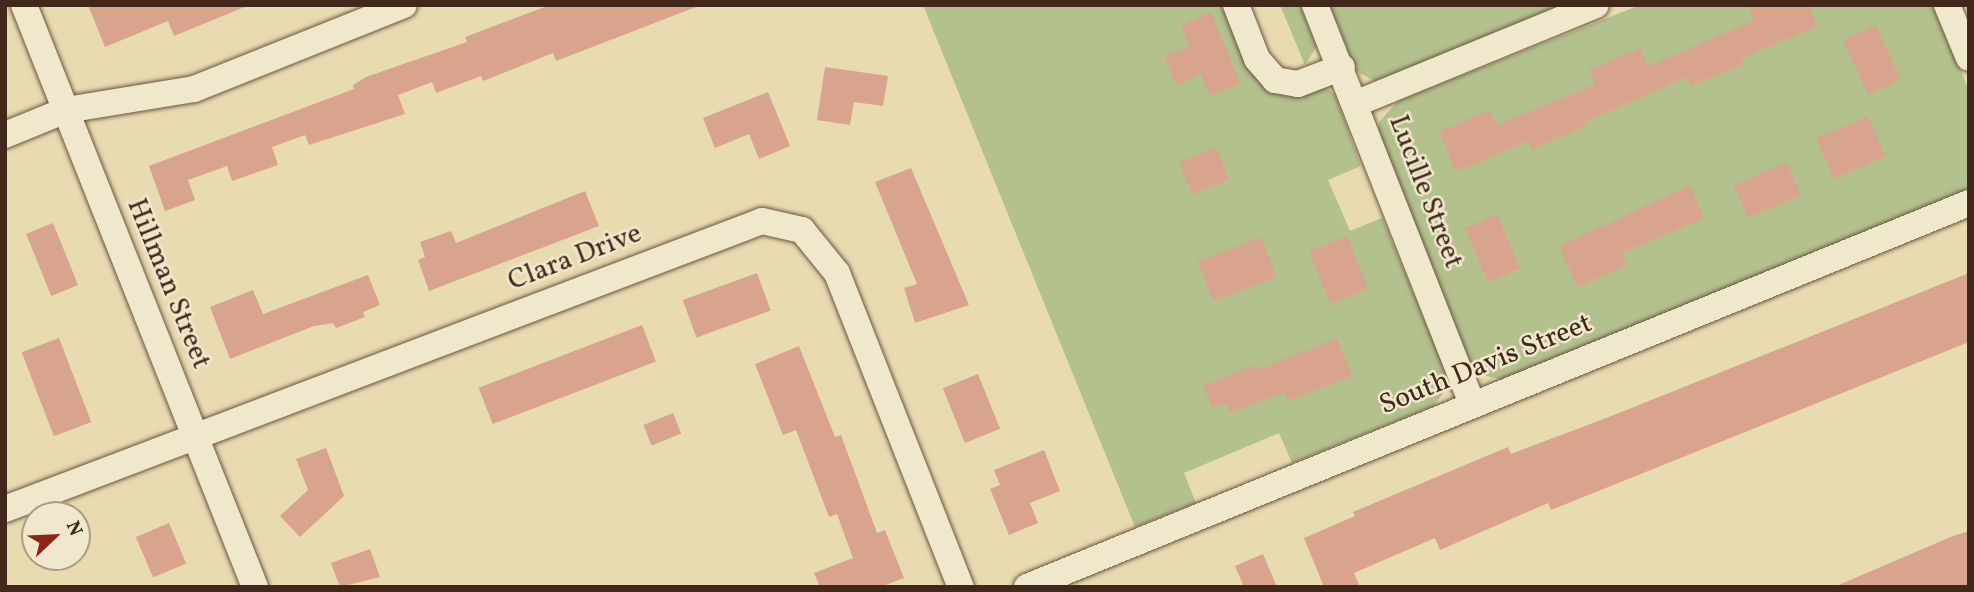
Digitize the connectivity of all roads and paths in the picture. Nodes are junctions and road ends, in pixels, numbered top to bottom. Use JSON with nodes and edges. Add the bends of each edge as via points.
{"nodes":[{"id":1,"x":24,"y":5,"type":"edge"},
{"id":2,"x":404,"y":5,"type":"edge"},
{"id":3,"x":1236,"y":5,"type":"edge"},
{"id":4,"x":1315,"y":5,"type":"edge"},
{"id":5,"x":1597,"y":5,"type":"edge"},
{"id":6,"x":1947,"y":5,"type":"edge"},
{"id":7,"x":1969,"y":58,"type":"edge"},
{"id":8,"x":1342,"y":67,"type":"junction"},
{"id":9,"x":1357,"y":103,"type":"junction"},
{"id":10,"x":66,"y":110,"type":"junction"},
{"id":11,"x":5,"y":135,"type":"edge"},
{"id":12,"x":1969,"y":203,"type":"edge"},
{"id":13,"x":1472,"y":404,"type":"junction"},
{"id":14,"x":194,"y":436,"type":"junction"},
{"id":15,"x":5,"y":509,"type":"edge"},
{"id":16,"x":254,"y":587,"type":"edge"},
{"id":17,"x":961,"y":587,"type":"edge"},
{"id":18,"x":1027,"y":587,"type":"edge"}],
"edges":[{"from":1,"to":10,"type":"street","name":"Hillman Street"},
{"from":2,"to":10,"type":"street","via":[[194,89]]},
{"from":3,"to":8,"type":"street","via":[[1257,59],[1275,80],[1298,84]]},
{"from":4,"to":8,"type":"street","name":"Lucille Street"},
{"from":5,"to":9,"type":"street"},
{"from":6,"to":7,"type":"street"},
{"from":8,"to":9,"type":"street","name":"Lucille Street"},
{"from":9,"to":13,"type":"street","name":"Lucille Street"},
{"from":10,"to":11,"type":"street"},
{"from":10,"to":14,"type":"street","name":"Hillman Street"},
{"from":12,"to":13,"type":"street","name":"South Davis Street"},
{"from":13,"to":18,"type":"street","name":"South Davis Street"},
{"from":14,"to":15,"type":"street","name":"Clara Drive"},
{"from":14,"to":16,"type":"street","name":"Hillman Street"},
{"from":14,"to":17,"type":"street","name":"Clara Drive","via":[[762,221],[802,230],[837,272]]}]}
